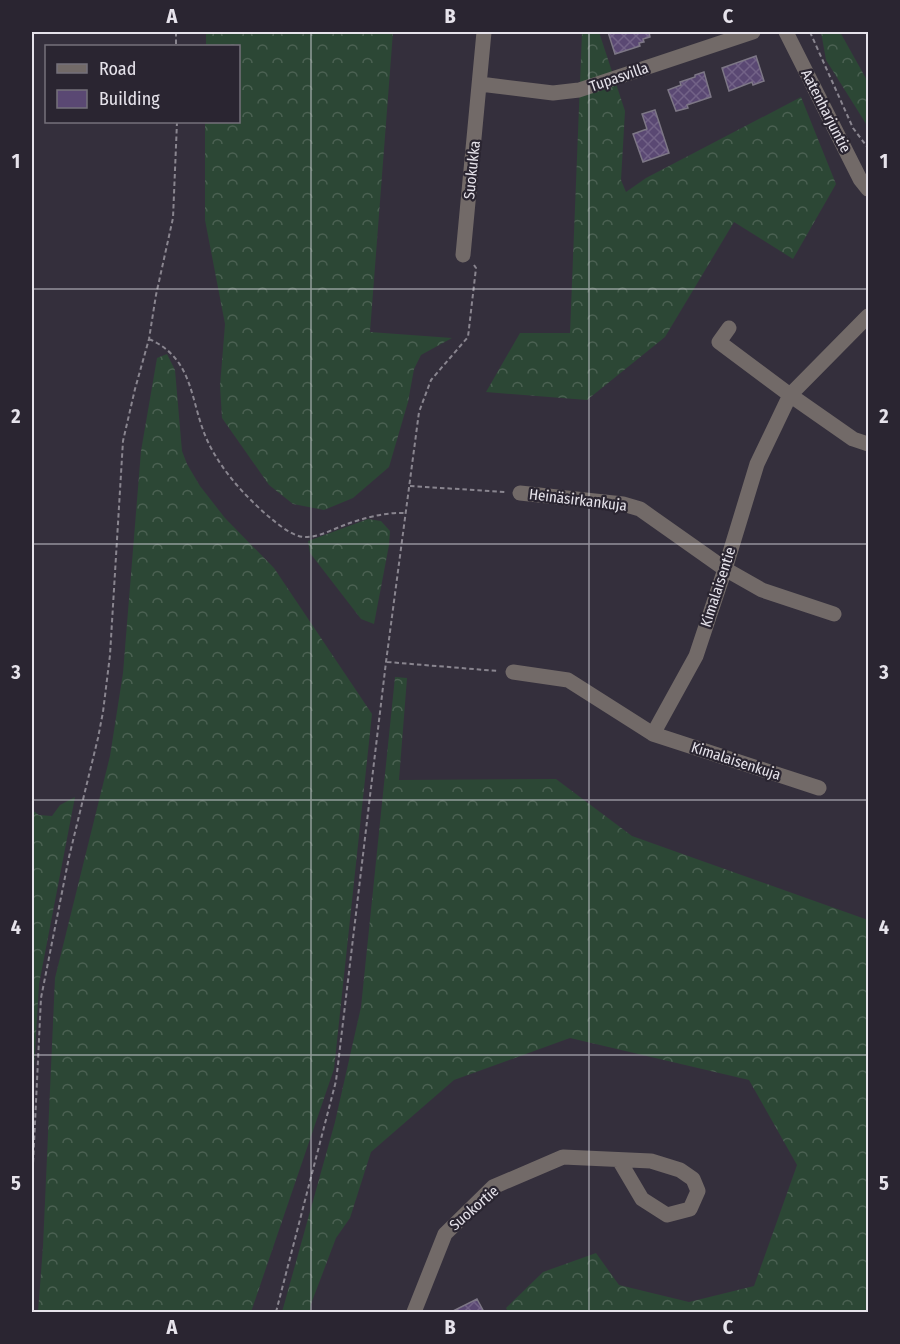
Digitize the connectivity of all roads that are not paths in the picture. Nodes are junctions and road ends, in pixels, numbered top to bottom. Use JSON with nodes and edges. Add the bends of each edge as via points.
{"nodes":[{"id":1,"x":484,"y":32,"type":"edge"},
{"id":2,"x":753,"y":32,"type":"edge"},
{"id":3,"x":786,"y":32,"type":"edge"},
{"id":4,"x":480,"y":84,"type":"junction"},
{"id":5,"x":868,"y":189,"type":"edge"},
{"id":6,"x":463,"y":255,"type":"road end"},
{"id":7,"x":868,"y":316,"type":"edge"},
{"id":8,"x":729,"y":327,"type":"dead end"},
{"id":9,"x":790,"y":395,"type":"junction"},
{"id":10,"x":868,"y":444,"type":"edge"},
{"id":11,"x":520,"y":493,"type":"road end"},
{"id":12,"x":725,"y":569,"type":"junction"},
{"id":13,"x":834,"y":614,"type":"dead end"},
{"id":14,"x":513,"y":672,"type":"road end"},
{"id":15,"x":653,"y":734,"type":"junction"},
{"id":16,"x":819,"y":788,"type":"dead end"},
{"id":17,"x":619,"y":1160,"type":"junction"},
{"id":18,"x":414,"y":1312,"type":"edge"}],
"edges":[{"from":1,"to":4,"type":"street","name":"Suokukka"},
{"from":2,"to":4,"type":"street","name":"Tupasvilla","via":[[579,90],[553,93]]},
{"from":3,"to":5,"type":"street","name":"Aatenharjuntie"},
{"from":4,"to":6,"type":"street","name":"Suokukka"},
{"from":7,"to":9,"type":"street","name":"Kimalaisentie"},
{"from":8,"to":9,"type":"street","via":[[718,342]]},
{"from":9,"to":10,"type":"street","via":[[853,439]]},
{"from":9,"to":12,"type":"street","name":"Kimalaisentie","via":[[757,464]]},
{"from":11,"to":12,"type":"street","name":"Heinäsirkankuja","via":[[640,509]]},
{"from":12,"to":13,"type":"street","name":"Heinäsirkankuja","via":[[762,590]]},
{"from":12,"to":15,"type":"street","name":"Kimalaisentie","via":[[696,656]]},
{"from":14,"to":15,"type":"street","via":[[568,680]]},
{"from":15,"to":16,"type":"street","name":"Kimalaisenkuja"},
{"from":17,"to":17,"type":"street","name":"Suokortie","via":[[651,1161],[680,1170],[693,1179],[698,1191],[690,1209],[667,1215],[642,1199]]},
{"from":17,"to":18,"type":"street","name":"Suokortie","via":[[563,1157],[493,1187],[445,1234]]}]}
